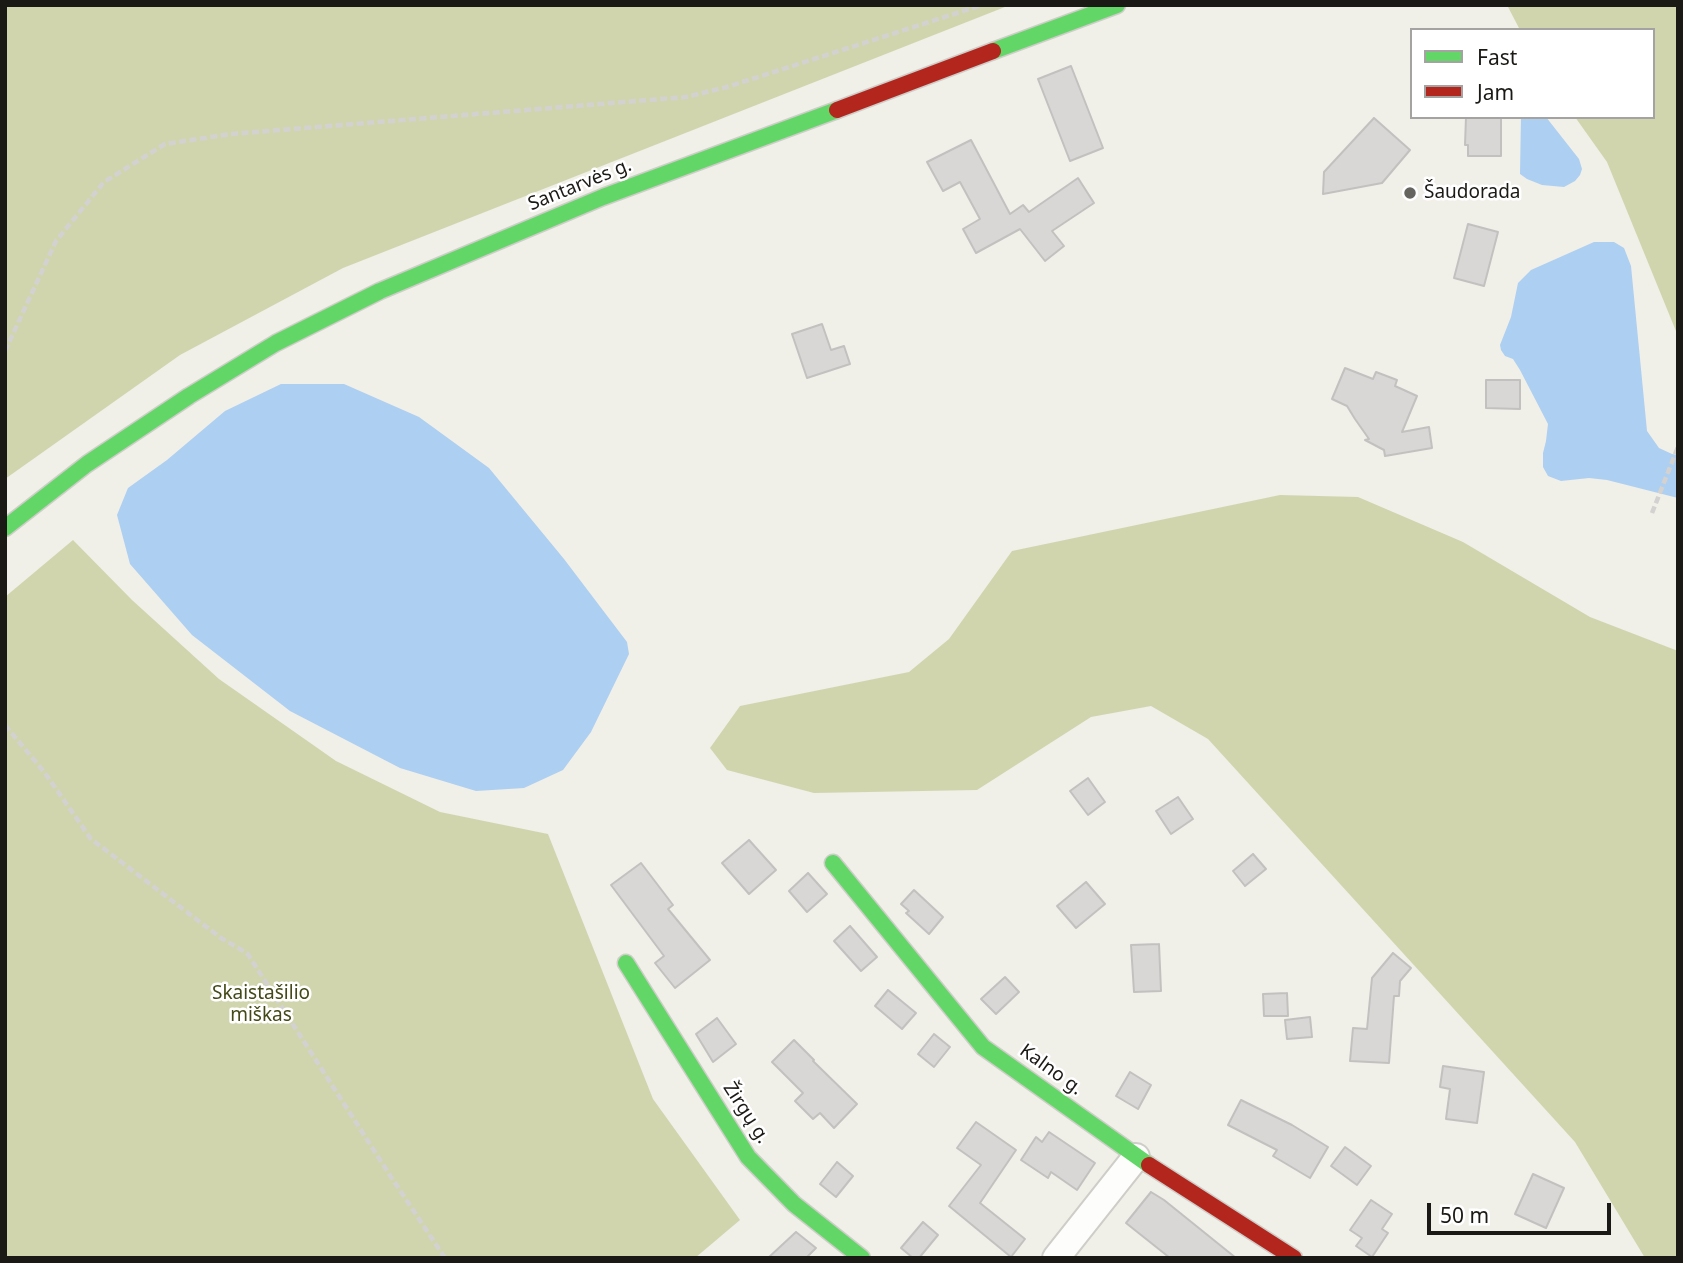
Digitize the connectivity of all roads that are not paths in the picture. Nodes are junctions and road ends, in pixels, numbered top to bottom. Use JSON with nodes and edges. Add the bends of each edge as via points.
{"nodes":[{"id":1,"x":1117,"y":5,"type":"edge"},
{"id":2,"x":5,"y":528,"type":"edge"},
{"id":3,"x":833,"y":863,"type":"dead end"},
{"id":4,"x":626,"y":963,"type":"dead end"},
{"id":5,"x":1136,"y":1157,"type":"junction"},
{"id":6,"x":862,"y":1258,"type":"edge"},
{"id":7,"x":1056,"y":1258,"type":"edge"},
{"id":8,"x":1294,"y":1258,"type":"edge"}],
"edges":[{"from":1,"to":2,"type":"main road","name":"Santarvės g.","via":[[603,197],[380,291],[276,343],[188,396],[87,464]]},
{"from":3,"to":5,"type":"main road","name":"Kalno g.","via":[[983,1047]]},
{"from":4,"to":6,"type":"main road","name":"Žirgų g.","via":[[747,1157],[794,1204]]},
{"from":5,"to":7,"type":"street"},
{"from":5,"to":8,"type":"main road","name":"Kalno g."}]}
